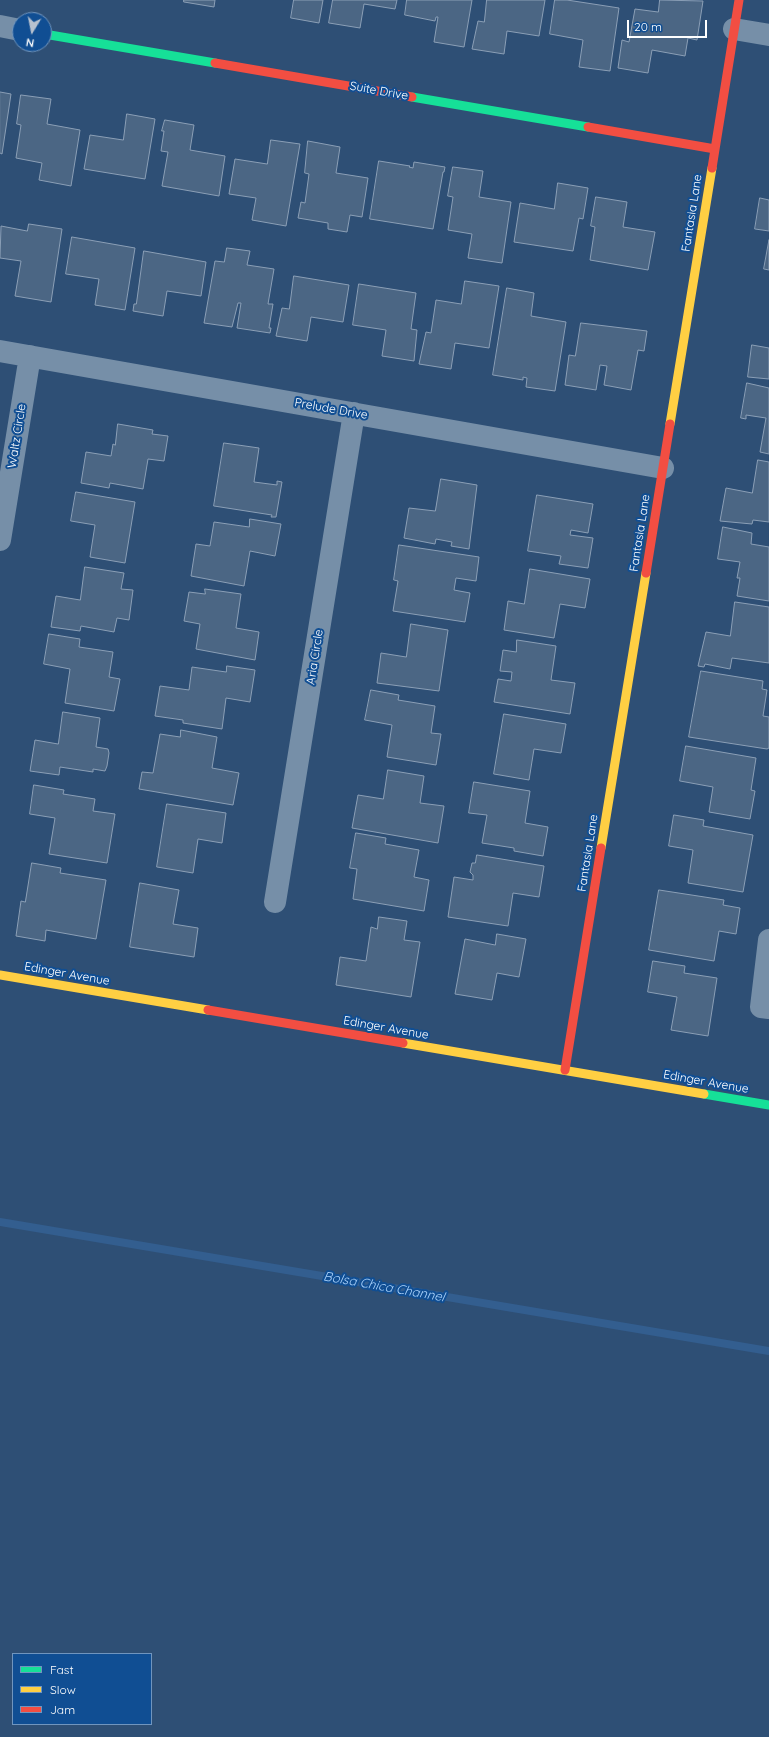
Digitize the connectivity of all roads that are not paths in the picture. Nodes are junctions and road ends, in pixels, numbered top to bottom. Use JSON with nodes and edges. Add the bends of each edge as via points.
{"nodes":[{"id":1,"x":739,"y":0,"type":"edge"},
{"id":2,"x":0,"y":26,"type":"edge"},
{"id":3,"x":12,"y":28,"type":"edge"},
{"id":4,"x":734,"y":29,"type":"junction"},
{"id":5,"x":52,"y":35,"type":"edge"},
{"id":6,"x":769,"y":35,"type":"edge"},
{"id":7,"x":715,"y":148,"type":"junction"},
{"id":8,"x":0,"y":351,"type":"edge"},
{"id":9,"x":30,"y":356,"type":"junction"},
{"id":10,"x":354,"y":414,"type":"junction"},
{"id":11,"x":663,"y":468,"type":"junction"},
{"id":12,"x":0,"y":540,"type":"edge"},
{"id":13,"x":275,"y":902,"type":"dead end"},
{"id":14,"x":769,"y":940,"type":"edge"},
{"id":15,"x":0,"y":975,"type":"edge"},
{"id":16,"x":765,"y":1008,"type":"edge"},
{"id":17,"x":565,"y":1070,"type":"junction"},
{"id":18,"x":769,"y":1105,"type":"edge"}],
"edges":[{"from":1,"to":4,"type":"street","name":"Fantasia Lane"},
{"from":2,"to":3,"type":"street"},
{"from":4,"to":6,"type":"street"},
{"from":4,"to":7,"type":"street","name":"Fantasia Lane"},
{"from":5,"to":7,"type":"street","name":"Suite Drive"},
{"from":7,"to":11,"type":"street","name":"Fantasia Lane"},
{"from":8,"to":9,"type":"street","name":"Prelude Drive"},
{"from":9,"to":10,"type":"street","name":"Prelude Drive"},
{"from":9,"to":12,"type":"street","name":"Waltz Circle"},
{"from":10,"to":11,"type":"street","name":"Prelude Drive"},
{"from":10,"to":13,"type":"street","name":"Aria Circle"},
{"from":11,"to":17,"type":"street","name":"Fantasia Lane"},
{"from":14,"to":16,"type":"street"},
{"from":15,"to":17,"type":"street","name":"Edinger Avenue"},
{"from":17,"to":18,"type":"street","name":"Edinger Avenue"}]}
